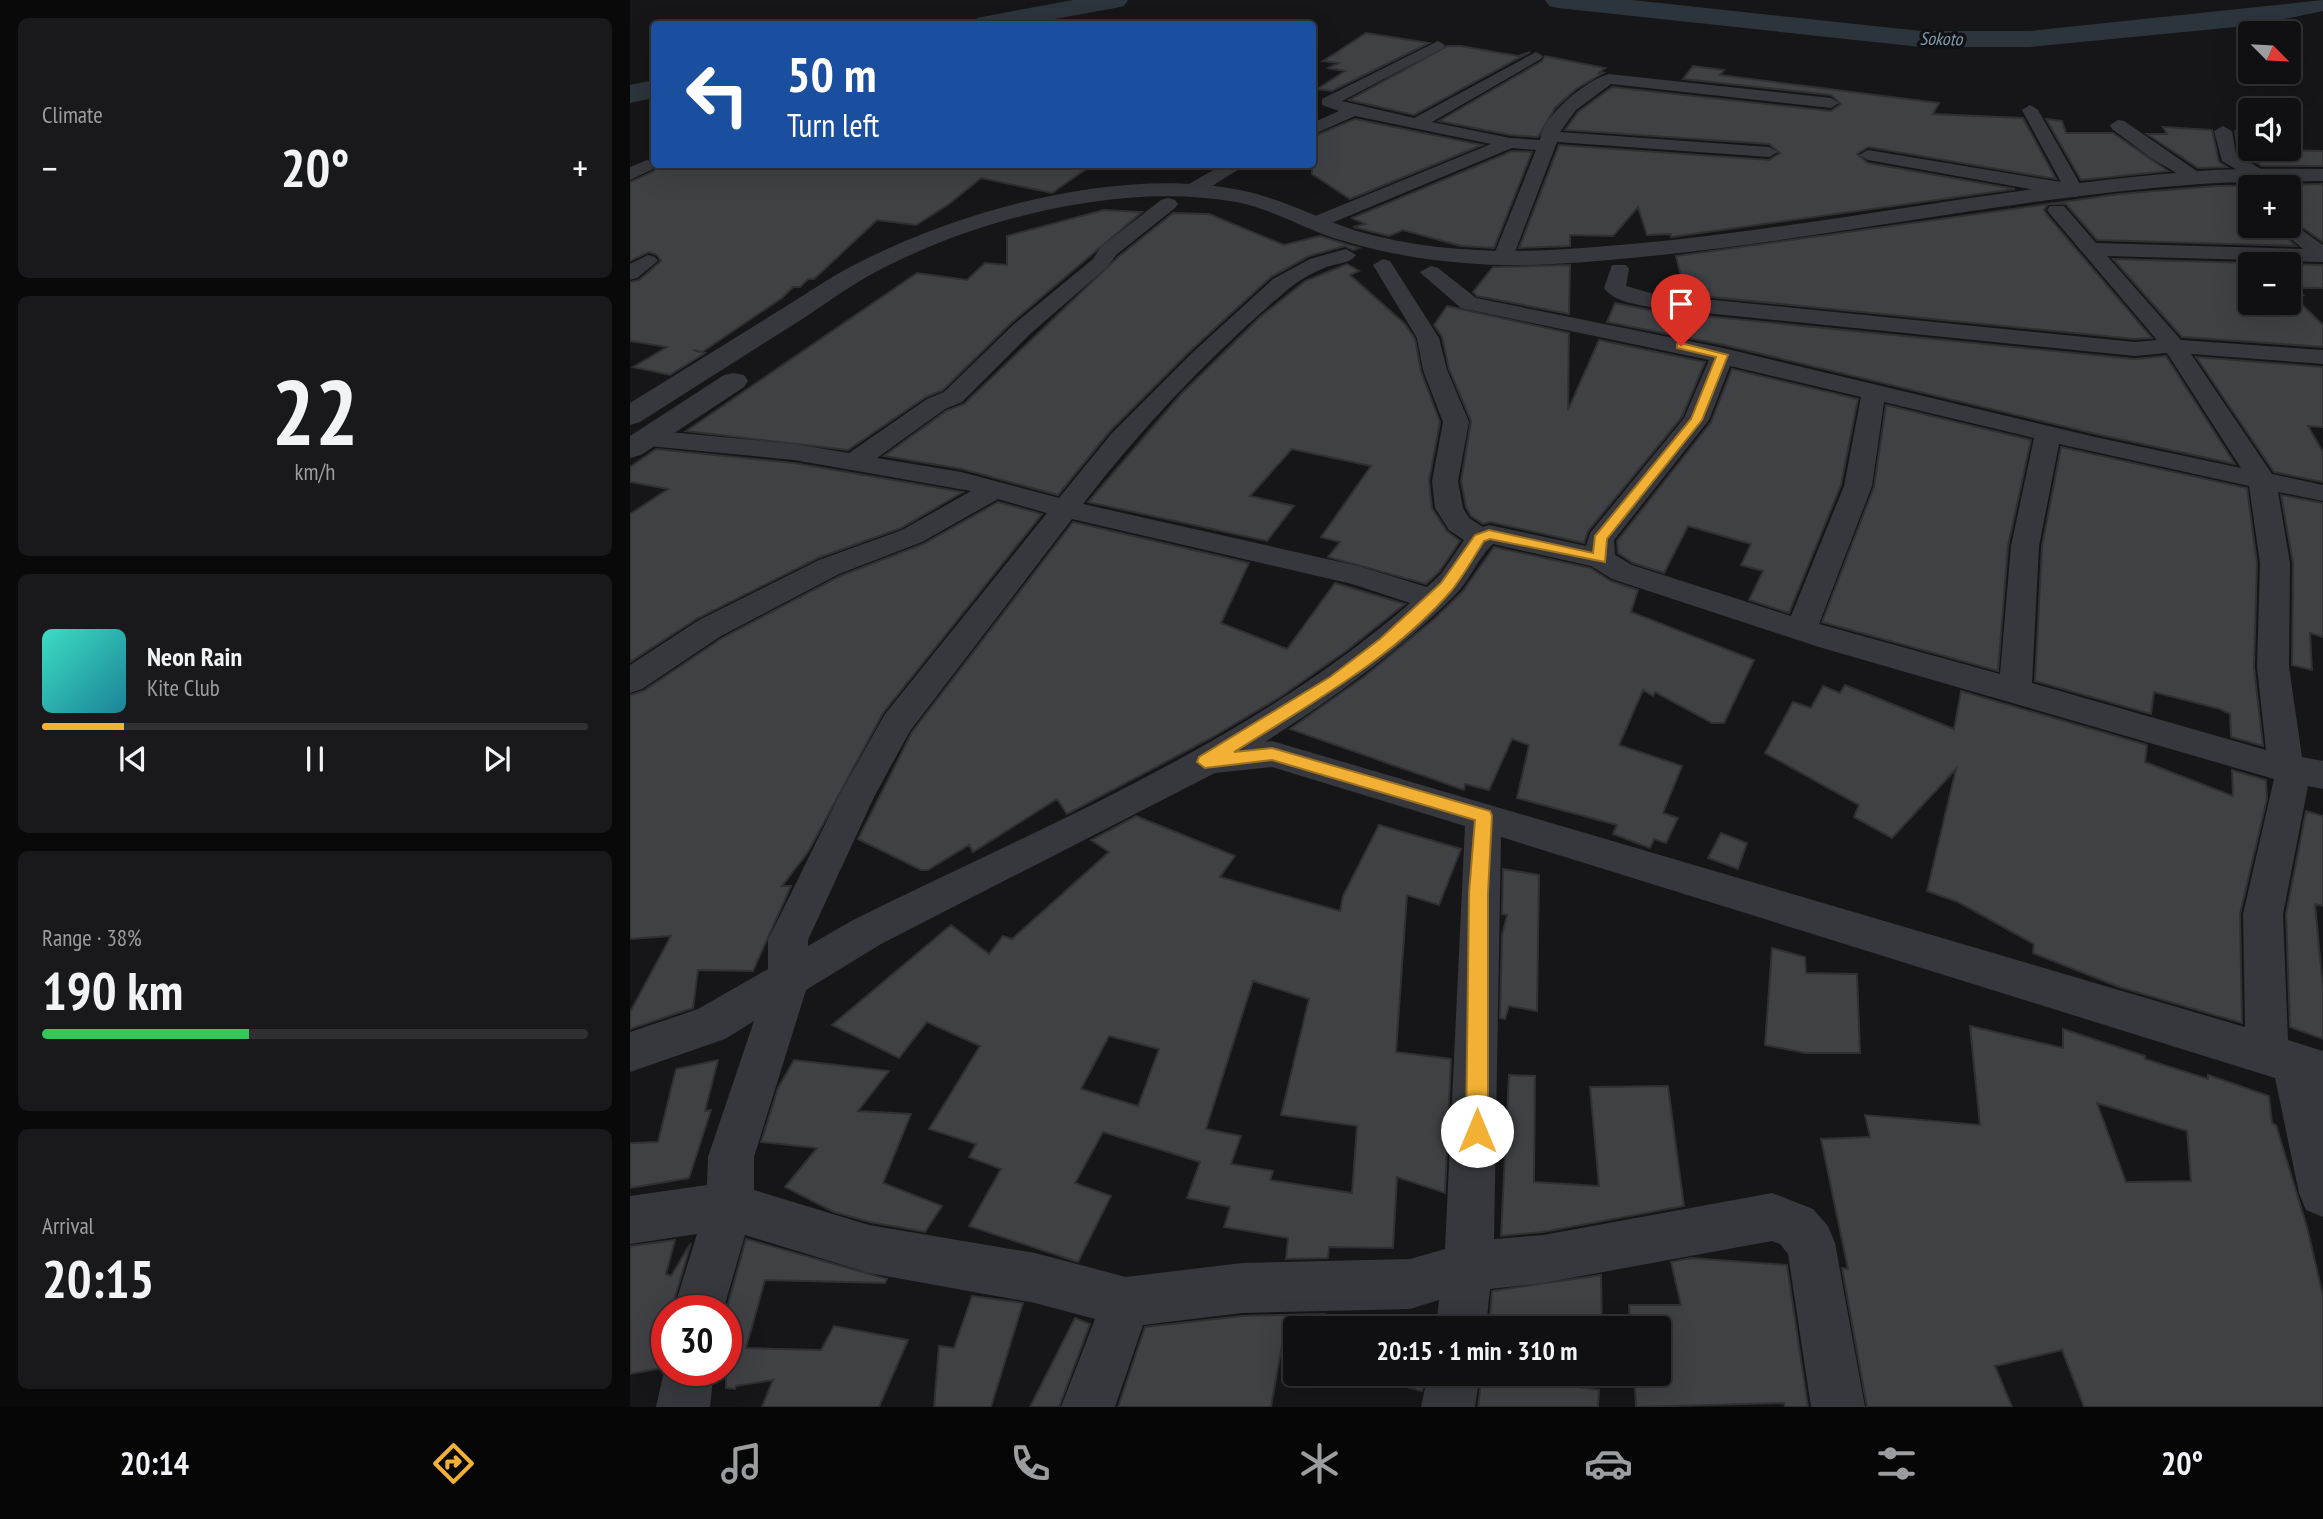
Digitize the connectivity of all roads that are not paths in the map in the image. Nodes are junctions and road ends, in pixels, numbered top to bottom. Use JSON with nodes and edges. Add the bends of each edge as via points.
{"nodes":[{"id":1,"x":1438,"y":46,"type":"dead end"},
{"id":2,"x":1536,"y":56,"type":"dead end"},
{"id":3,"x":1577,"y":98,"type":"junction"},
{"id":4,"x":1604,"y":100,"type":"dead end"},
{"id":5,"x":1831,"y":103,"type":"dead end"},
{"id":6,"x":1697,"y":106,"type":"dead end"},
{"id":7,"x":2030,"y":110,"type":"dead end"},
{"id":8,"x":1353,"y":111,"type":"junction"},
{"id":9,"x":1815,"y":119,"type":"dead end"},
{"id":10,"x":1416,"y":124,"type":"junction"},
{"id":11,"x":2118,"y":125,"type":"dead end"},
{"id":12,"x":1316,"y":128,"type":"edge"},
{"id":13,"x":2223,"y":131,"type":"dead end"},
{"id":14,"x":1547,"y":141,"type":"junction"},
{"id":15,"x":1510,"y":143,"type":"junction"},
{"id":16,"x":1769,"y":152,"type":"dead end"},
{"id":17,"x":1868,"y":155,"type":"dead end"},
{"id":18,"x":647,"y":165,"type":"dead end"},
{"id":19,"x":1231,"y":168,"type":"edge"},
{"id":20,"x":630,"y":174,"type":"edge"},
{"id":21,"x":2241,"y":175,"type":"edge"},
{"id":22,"x":2323,"y":175,"type":"edge"},
{"id":23,"x":2198,"y":178,"type":"junction"},
{"id":24,"x":2301,"y":179,"type":"edge"},
{"id":25,"x":2238,"y":186,"type":"edge"},
{"id":26,"x":1194,"y":190,"type":"junction"},
{"id":27,"x":2075,"y":190,"type":"junction"},
{"id":28,"x":2238,"y":190,"type":"edge"},
{"id":29,"x":2323,"y":190,"type":"edge"},
{"id":30,"x":2301,"y":191,"type":"edge"},
{"id":31,"x":1135,"y":198,"type":"junction"},
{"id":32,"x":1168,"y":204,"type":"junction"},
{"id":33,"x":2057,"y":210,"type":"junction"},
{"id":34,"x":1030,"y":218,"type":"junction"},
{"id":35,"x":1315,"y":223,"type":"junction"},
{"id":36,"x":2301,"y":238,"type":"edge"},
{"id":37,"x":2090,"y":250,"type":"junction"},
{"id":38,"x":1346,"y":255,"type":"junction"},
{"id":39,"x":2323,"y":256,"type":"edge"},
{"id":40,"x":1503,"y":257,"type":"junction"},
{"id":41,"x":630,"y":262,"type":"edge"},
{"id":42,"x":1383,"y":265,"type":"junction"},
{"id":43,"x":1619,"y":269,"type":"junction"},
{"id":44,"x":1431,"y":272,"type":"junction"},
{"id":45,"x":630,"y":274,"type":"edge"},
{"id":46,"x":2174,"y":346,"type":"junction"},
{"id":47,"x":1723,"y":355,"type":"junction"},
{"id":48,"x":2323,"y":356,"type":"edge"},
{"id":49,"x":1874,"y":391,"type":"junction"},
{"id":50,"x":630,"y":416,"type":"edge"},
{"id":51,"x":2048,"y":434,"type":"junction"},
{"id":52,"x":639,"y":443,"type":"edge"},
{"id":53,"x":855,"y":463,"type":"junction"},
{"id":54,"x":2262,"y":479,"type":"junction"},
{"id":55,"x":993,"y":491,"type":"junction"},
{"id":56,"x":2323,"y":493,"type":"edge"},
{"id":57,"x":1066,"y":509,"type":"junction"},
{"id":58,"x":1480,"y":538,"type":"junction"},
{"id":59,"x":1600,"y":559,"type":"junction"},
{"id":60,"x":1431,"y":599,"type":"junction"},
{"id":61,"x":1801,"y":630,"type":"junction"},
{"id":62,"x":630,"y":681,"type":"edge"},
{"id":63,"x":2015,"y":690,"type":"junction"},
{"id":64,"x":1205,"y":762,"type":"junction"},
{"id":65,"x":2301,"y":771,"type":"edge"},
{"id":66,"x":1484,"y":816,"type":"junction"},
{"id":67,"x":789,"y":978,"type":"junction"},
{"id":68,"x":630,"y":1052,"type":"edge"},
{"id":69,"x":2294,"y":1062,"type":"edge"},
{"id":70,"x":2323,"y":1194,"type":"edge"},
{"id":71,"x":730,"y":1206,"type":"junction"},
{"id":72,"x":630,"y":1220,"type":"edge"},
{"id":73,"x":1469,"y":1266,"type":"junction"},
{"id":74,"x":703,"y":1295,"type":"edge"},
{"id":75,"x":1126,"y":1302,"type":"junction"},
{"id":76,"x":1463,"y":1316,"type":"edge"},
{"id":77,"x":686,"y":1386,"type":"edge"},
{"id":78,"x":1452,"y":1386,"type":"edge"},
{"id":79,"x":684,"y":1407,"type":"edge"},
{"id":80,"x":1088,"y":1407,"type":"edge"},
{"id":81,"x":1448,"y":1407,"type":"edge"},
{"id":82,"x":1838,"y":1407,"type":"edge"}],
"edges":[{"from":1,"to":8,"type":"street","via":[[1328,102]]},
{"from":2,"to":10,"type":"street"},
{"from":3,"to":4,"type":"street"},
{"from":3,"to":5,"type":"street","via":[[1618,78]]},
{"from":3,"to":14,"type":"street"},
{"from":6,"to":9,"type":"street"},
{"from":7,"to":27,"type":"street"},
{"from":8,"to":10,"type":"street"},
{"from":8,"to":12,"type":"street"},
{"from":10,"to":15,"type":"street"},
{"from":11,"to":23,"type":"street"},
{"from":13,"to":21,"type":"street","via":[[2228,157]]},
{"from":14,"to":15,"type":"street"},
{"from":14,"to":16,"type":"street"},
{"from":14,"to":40,"type":"street"},
{"from":15,"to":35,"type":"street"},
{"from":17,"to":27,"type":"street"},
{"from":18,"to":20,"type":"street"},
{"from":19,"to":26,"type":"street"},
{"from":22,"to":24,"type":"street"},
{"from":23,"to":25,"type":"street"},
{"from":23,"to":27,"type":"street"},
{"from":26,"to":31,"type":"street"},
{"from":26,"to":35,"type":"street","via":[[1240,196]]},
{"from":27,"to":40,"type":"street","via":[[1762,237],[1598,254]]},
{"from":28,"to":33,"type":"street"},
{"from":29,"to":30,"type":"street"},
{"from":31,"to":32,"type":"street"},
{"from":31,"to":34,"type":"street"},
{"from":32,"to":38,"type":"street","via":[[1222,211]]},
{"from":32,"to":53,"type":"street","via":[[1108,251],[953,397],[936,404]]},
{"from":33,"to":37,"type":"street"},
{"from":33,"to":43,"type":"street","via":[[1779,256]]},
{"from":34,"to":50,"type":"street","via":[[920,244],[862,270]]},
{"from":34,"to":52,"type":"street","via":[[909,269]]},
{"from":35,"to":40,"type":"street","via":[[1424,253]]},
{"from":36,"to":39,"type":"street"},
{"from":37,"to":39,"type":"street"},
{"from":37,"to":46,"type":"street"},
{"from":38,"to":42,"type":"street"},
{"from":38,"to":57,"type":"street","via":[[1317,263],[1281,284],[1121,438]]},
{"from":41,"to":45,"type":"street","via":[[648,261]]},
{"from":42,"to":44,"type":"street"},
{"from":42,"to":58,"type":"street","via":[[1428,338],[1456,422],[1445,481],[1449,508],[1459,524]]},
{"from":43,"to":44,"type":"street","via":[[1517,276]]},
{"from":43,"to":46,"type":"street","via":[[1615,288],[1654,301],[1959,334],[2134,349]]},
{"from":44,"to":47,"type":"street","via":[[1469,303]]},
{"from":46,"to":48,"type":"street"},
{"from":46,"to":54,"type":"street"},
{"from":47,"to":49,"type":"street"},
{"from":47,"to":59,"type":"street","via":[[1696,420],[1600,539]]},
{"from":49,"to":51,"type":"street"},
{"from":49,"to":61,"type":"street","via":[[1858,486]]},
{"from":51,"to":54,"type":"street"},
{"from":51,"to":63,"type":"street","via":[[2025,545]]},
{"from":52,"to":53,"type":"street","via":[[794,452]]},
{"from":53,"to":55,"type":"street","via":[[961,480]]},
{"from":54,"to":56,"type":"street"},
{"from":54,"to":65,"type":"street","via":[[2274,563],[2273,667]]},
{"from":55,"to":57,"type":"street"},
{"from":55,"to":62,"type":"street","via":[[912,536],[829,567],[710,628]]},
{"from":57,"to":60,"type":"street","via":[[1358,576]]},
{"from":57,"to":67,"type":"street","via":[[897,723],[788,940]]},
{"from":58,"to":59,"type":"street","via":[[1489,534]]},
{"from":58,"to":60,"type":"street","via":[[1463,566]]},
{"from":59,"to":61,"type":"street","via":[[1622,572]]},
{"from":60,"to":64,"type":"street","via":[[1385,643],[1335,681]]},
{"from":61,"to":63,"type":"street"},
{"from":63,"to":65,"type":"street"},
{"from":64,"to":66,"type":"street","via":[[1272,754]]},
{"from":64,"to":67,"type":"street","via":[[867,932]]},
{"from":65,"to":69,"type":"street","via":[[2263,914]]},
{"from":66,"to":69,"type":"street"},
{"from":66,"to":73,"type":"street"},
{"from":67,"to":68,"type":"street","via":[[710,1025]]},
{"from":67,"to":71,"type":"street","via":[[731,1157]]},
{"from":69,"to":70,"type":"street"},
{"from":71,"to":72,"type":"street"},
{"from":71,"to":74,"type":"street"},
{"from":71,"to":75,"type":"street","via":[[869,1249],[1035,1278]]},
{"from":73,"to":75,"type":"street","via":[[1410,1284],[1242,1288]]},
{"from":73,"to":76,"type":"street"},
{"from":73,"to":82,"type":"street","via":[[1615,1248],[1772,1217],[1796,1226],[1811,1243]]},
{"from":75,"to":80,"type":"street"},
{"from":77,"to":79,"type":"street"},
{"from":78,"to":81,"type":"street"}]}
